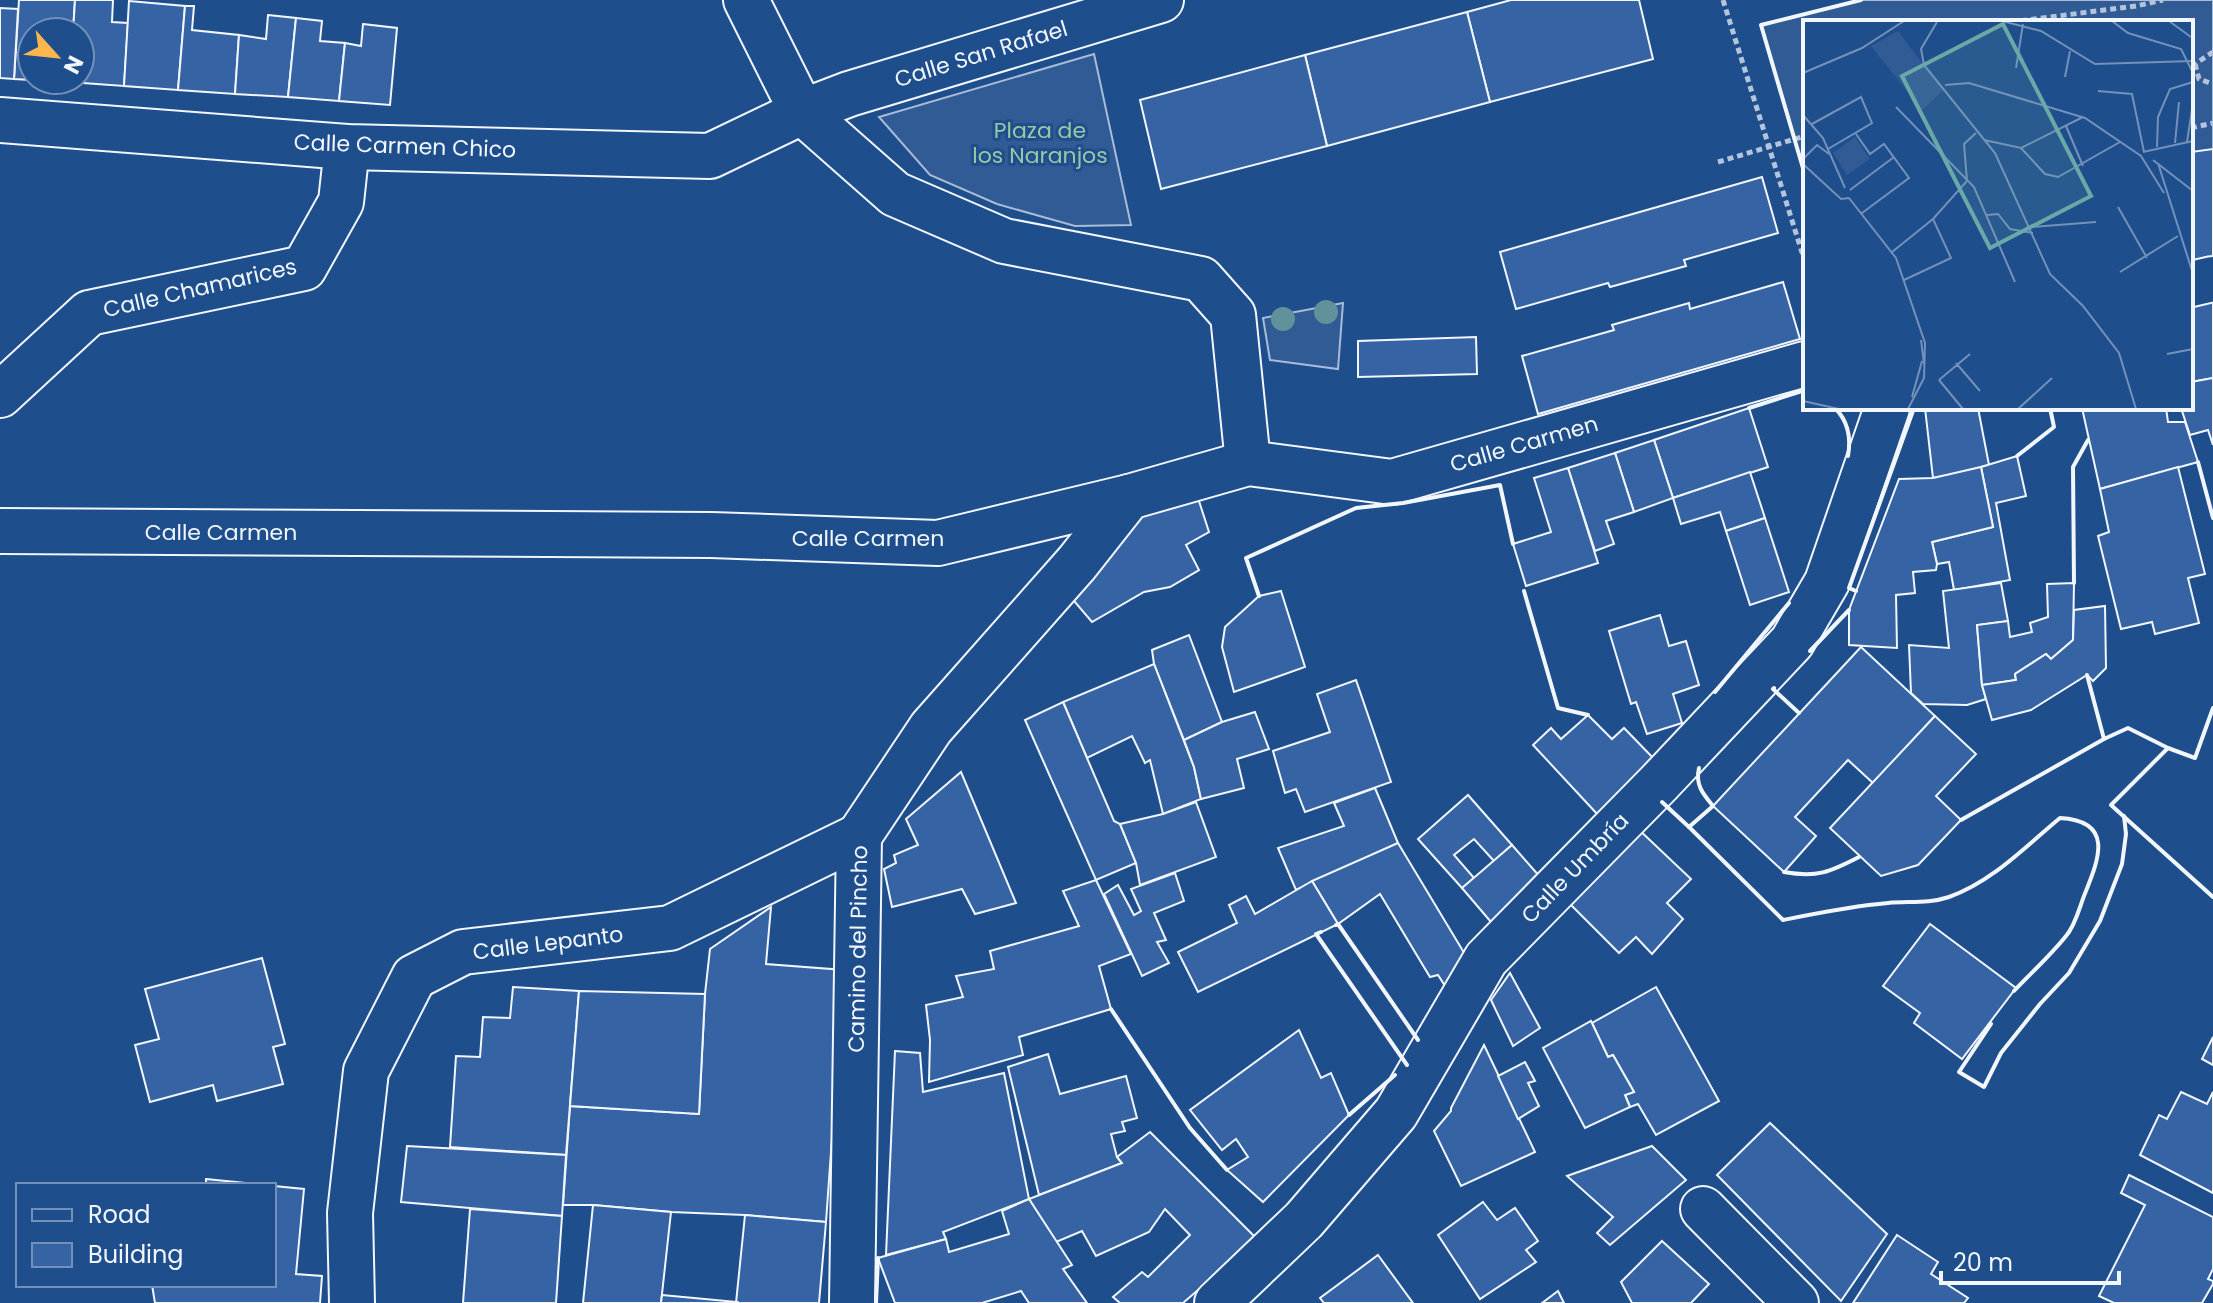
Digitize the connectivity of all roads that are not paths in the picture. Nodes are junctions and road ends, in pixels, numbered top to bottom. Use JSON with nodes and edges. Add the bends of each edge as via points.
{"nodes":[{"id":1,"x":1161,"y":0,"type":"edge"},
{"id":2,"x":748,"y":5,"type":"edge"},
{"id":3,"x":802,"y":112,"type":"junction"},
{"id":4,"x":0,"y":120,"type":"edge"},
{"id":5,"x":347,"y":147,"type":"junction"},
{"id":6,"x":2213,"y":279,"type":"edge"},
{"id":7,"x":2193,"y":284,"type":"edge"},
{"id":8,"x":1803,"y":365,"type":"edge"},
{"id":9,"x":0,"y":395,"type":"edge"},
{"id":10,"x":1886,"y":410,"type":"edge"},
{"id":11,"x":1248,"y":463,"type":"junction"},
{"id":12,"x":1129,"y":497,"type":"junction"},
{"id":13,"x":0,"y":531,"type":"edge"},
{"id":14,"x":859,"y":836,"type":"junction"},
{"id":15,"x":1703,"y":1209,"type":"dead end"},
{"id":16,"x":352,"y":1303,"type":"edge"},
{"id":17,"x":852,"y":1303,"type":"edge"},
{"id":18,"x":1217,"y":1303,"type":"edge"},
{"id":19,"x":1796,"y":1303,"type":"edge"}],
"edges":[{"from":1,"to":3,"type":"street","name":"Calle San Rafael"},
{"from":2,"to":3,"type":"street"},
{"from":3,"to":5,"type":"street","name":"Calle Carmen Chico","via":[[710,156]]},
{"from":3,"to":11,"type":"street","via":[[895,194],[1004,241],[1201,279],[1233,315]]},
{"from":4,"to":5,"type":"street","name":"Calle Carmen Chico"},
{"from":5,"to":9,"type":"street","name":"Calle Chamarices","via":[[341,202],[304,268],[89,313]]},
{"from":6,"to":7,"type":"street"},
{"from":8,"to":11,"type":"street","name":"Calle Carmen","via":[[1392,482]]},
{"from":10,"to":18,"type":"street","name":"Calle Umbría","via":[[1827,582],[1792,642],[1486,959],[1396,1113],[1304,1220]]},
{"from":11,"to":12,"type":"street","name":"Calle Carmen"},
{"from":12,"to":13,"type":"street","name":"Calle Carmen","via":[[938,543],[695,535]]},
{"from":12,"to":14,"type":"street","name":"Camino del Pincho","via":[[931,728]]},
{"from":14,"to":16,"type":"street","name":"Calle Lepanto","via":[[670,928],[463,952],[414,977],[366,1071],[350,1213]]},
{"from":14,"to":17,"type":"street","name":"Camino del Pincho"},
{"from":15,"to":19,"type":"street"}]}
